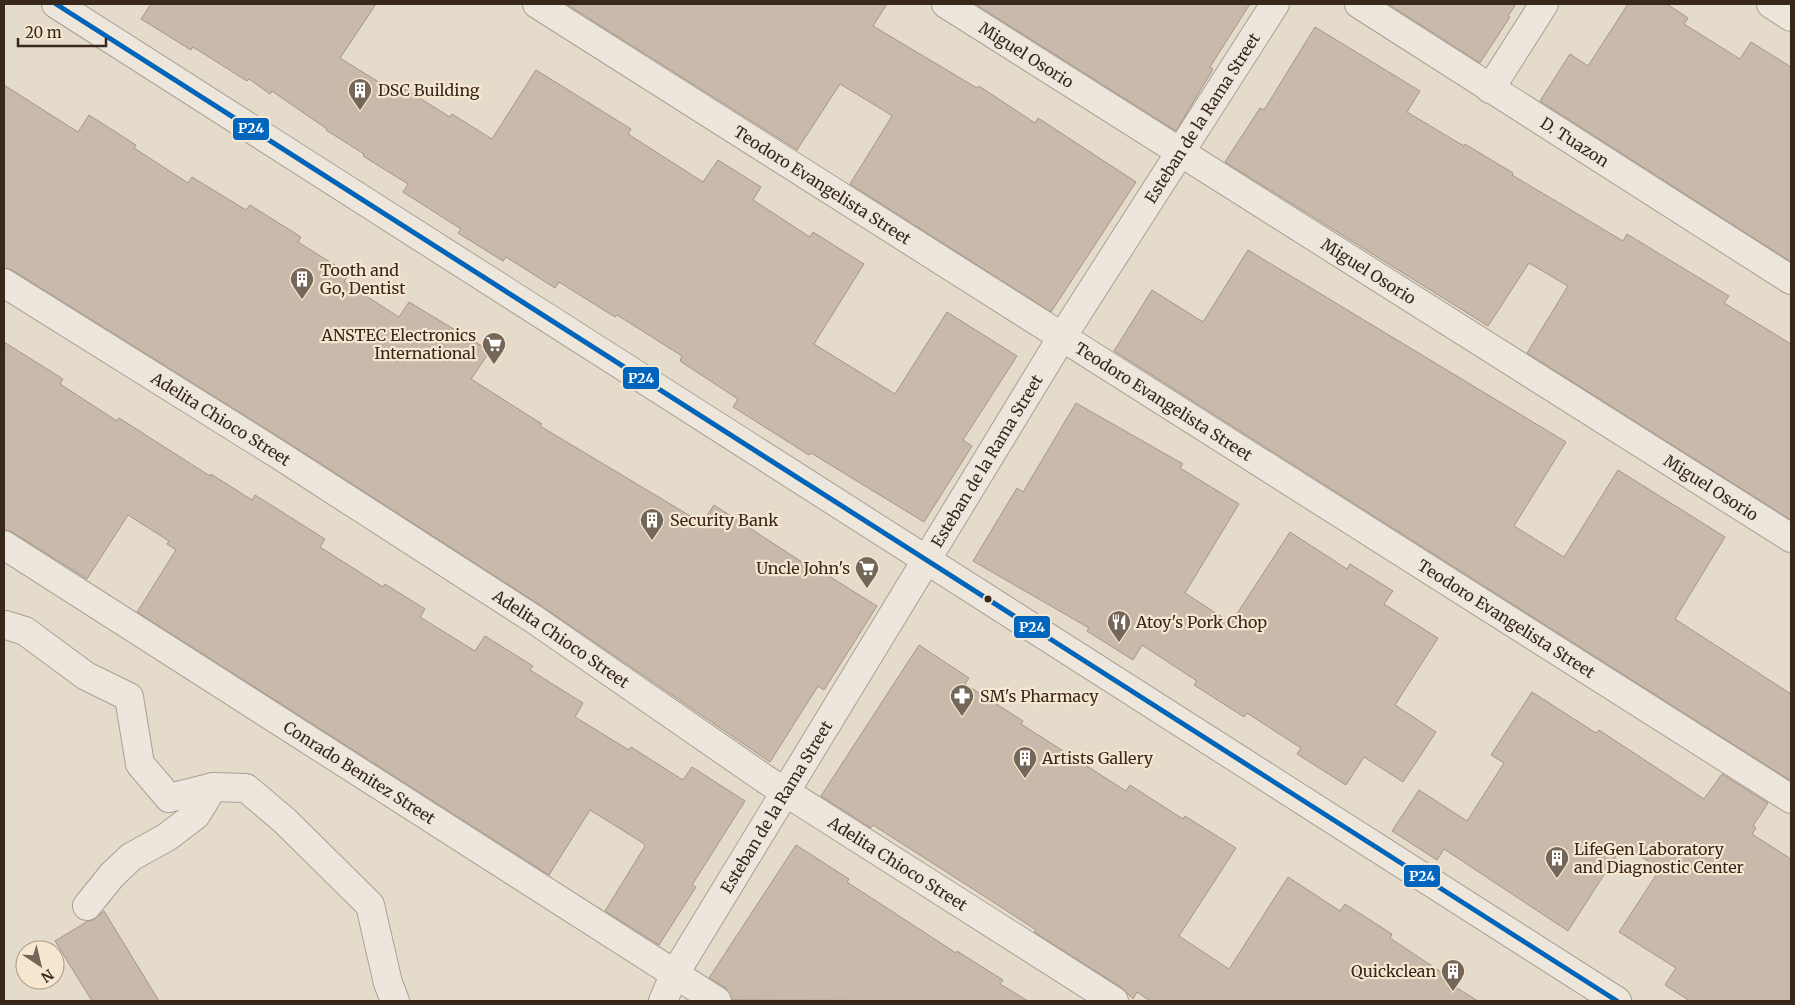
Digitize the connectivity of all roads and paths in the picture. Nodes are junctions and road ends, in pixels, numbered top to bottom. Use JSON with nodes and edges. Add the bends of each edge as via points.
{"nodes":[{"id":1,"x":56,"y":4,"type":"edge"},
{"id":2,"x":538,"y":4,"type":"edge"},
{"id":3,"x":946,"y":4,"type":"edge"},
{"id":4,"x":1275,"y":4,"type":"edge"},
{"id":5,"x":1359,"y":4,"type":"edge"},
{"id":6,"x":1544,"y":4,"type":"edge"},
{"id":7,"x":1771,"y":4,"type":"edge"},
{"id":8,"x":1791,"y":17,"type":"edge"},
{"id":9,"x":1490,"y":89,"type":"junction"},
{"id":10,"x":1180,"y":153,"type":"junction"},
{"id":11,"x":1791,"y":280,"type":"edge"},
{"id":12,"x":4,"y":283,"type":"edge"},
{"id":13,"x":1062,"y":337,"type":"junction"},
{"id":14,"x":1791,"y":538,"type":"edge"},
{"id":15,"x":4,"y":545,"type":"edge"},
{"id":16,"x":926,"y":560,"type":"junction"},
{"id":17,"x":6,"y":625,"type":"dead end"},
{"id":18,"x":212,"y":787,"type":"junction"},
{"id":19,"x":786,"y":792,"type":"junction"},
{"id":20,"x":1791,"y":799,"type":"edge"},
{"id":21,"x":87,"y":906,"type":"dead end"},
{"id":22,"x":674,"y":975,"type":"junction"},
{"id":23,"x":395,"y":1001,"type":"edge"},
{"id":24,"x":663,"y":1001,"type":"edge"},
{"id":25,"x":717,"y":1001,"type":"edge"},
{"id":26,"x":1114,"y":1001,"type":"edge"},
{"id":27,"x":1617,"y":1001,"type":"edge"}],
"edges":[{"from":1,"to":16,"type":"street"},
{"from":2,"to":13,"type":"street","name":"Teodoro Evangelista Street"},
{"from":3,"to":10,"type":"street","name":"Miguel Osorio"},
{"from":4,"to":10,"type":"street","name":"Esteban de la Rama Street"},
{"from":5,"to":9,"type":"street","name":"D. Tuazon"},
{"from":6,"to":9,"type":"street"},
{"from":7,"to":8,"type":"street"},
{"from":9,"to":11,"type":"street","name":"D. Tuazon"},
{"from":10,"to":13,"type":"street","name":"Esteban de la Rama Street"},
{"from":10,"to":14,"type":"street","name":"Miguel Osorio"},
{"from":12,"to":19,"type":"street","name":"Adelita Chioco Street","via":[[534,620]]},
{"from":13,"to":16,"type":"street","name":"Esteban de la Rama Street"},
{"from":13,"to":20,"type":"street","name":"Teodoro Evangelista Street"},
{"from":15,"to":22,"type":"street","name":"Conrado Benitez Street"},
{"from":16,"to":19,"type":"street","name":"Esteban de la Rama Street"},
{"from":16,"to":27,"type":"street"},
{"from":17,"to":18,"type":"street","via":[[25,631],[86,676],[129,697],[140,764],[169,798]]},
{"from":18,"to":21,"type":"street","via":[[196,815],[167,837],[131,857]]},
{"from":18,"to":23,"type":"street","via":[[246,788],[286,822],[370,905]]},
{"from":19,"to":22,"type":"street","name":"Esteban de la Rama Street"},
{"from":19,"to":26,"type":"street","name":"Adelita Chioco Street"},
{"from":22,"to":24,"type":"street","name":"Esteban de la Rama Street"},
{"from":22,"to":25,"type":"street","name":"Conrado Benitez Street"}]}
